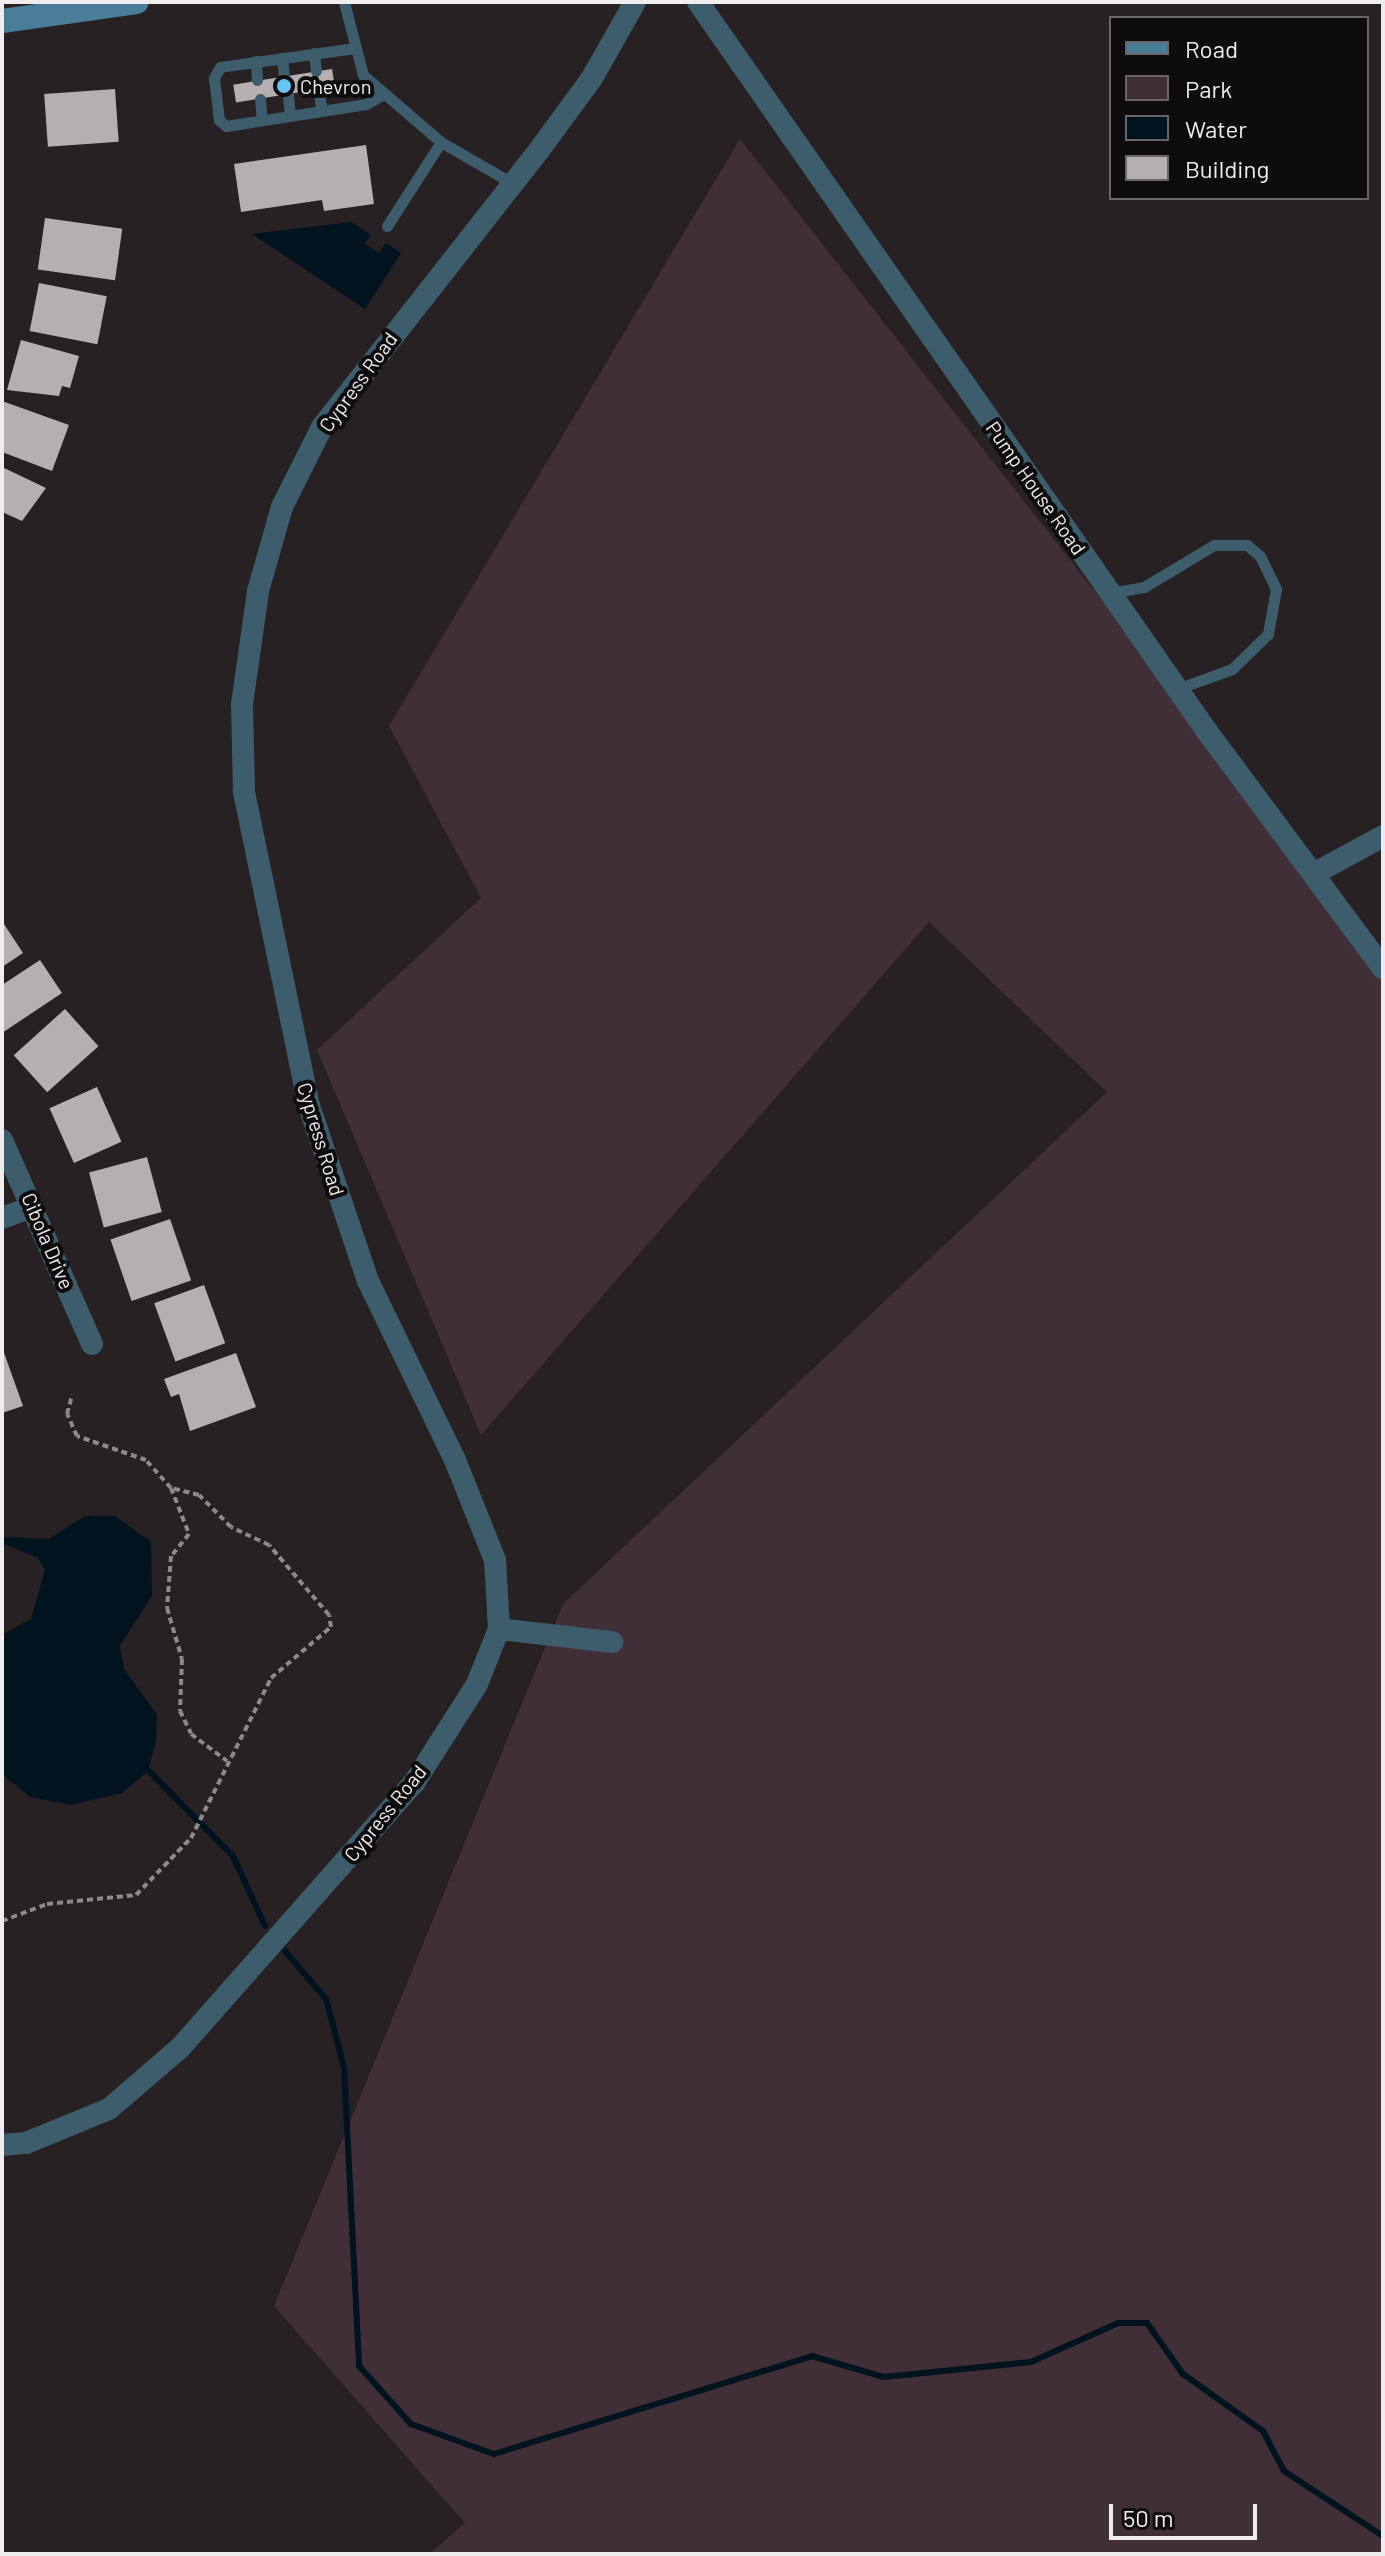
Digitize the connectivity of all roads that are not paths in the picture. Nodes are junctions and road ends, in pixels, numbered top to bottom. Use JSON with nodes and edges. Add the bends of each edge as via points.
{"nodes":[{"id":1,"x":137,"y":2,"type":"edge"},
{"id":2,"x":344,"y":2,"type":"edge"},
{"id":3,"x":635,"y":2,"type":"edge"},
{"id":4,"x":698,"y":2,"type":"edge"},
{"id":5,"x":2,"y":21,"type":"edge"},
{"id":6,"x":355,"y":48,"type":"junction"},
{"id":7,"x":314,"y":53,"type":"junction"},
{"id":8,"x":282,"y":58,"type":"junction"},
{"id":9,"x":256,"y":61,"type":"junction"},
{"id":10,"x":316,"y":71,"type":"dead end"},
{"id":11,"x":284,"y":76,"type":"dead end"},
{"id":12,"x":257,"y":80,"type":"dead end"},
{"id":13,"x":318,"y":90,"type":"dead end"},
{"id":14,"x":288,"y":95,"type":"dead end"},
{"id":15,"x":382,"y":95,"type":"junction"},
{"id":16,"x":260,"y":99,"type":"dead end"},
{"id":17,"x":322,"y":111,"type":"junction"},
{"id":18,"x":290,"y":116,"type":"junction"},
{"id":19,"x":262,"y":120,"type":"junction"},
{"id":20,"x":441,"y":142,"type":"junction"},
{"id":21,"x":512,"y":183,"type":"junction"},
{"id":22,"x":387,"y":226,"type":"dead end"},
{"id":23,"x":1110,"y":593,"type":"junction"},
{"id":24,"x":1177,"y":689,"type":"junction"},
{"id":25,"x":1383,"y":836,"type":"edge"},
{"id":26,"x":1317,"y":872,"type":"junction"},
{"id":27,"x":1383,"y":968,"type":"edge"},
{"id":28,"x":2,"y":1140,"type":"edge"},
{"id":29,"x":33,"y":1207,"type":"junction"},
{"id":30,"x":2,"y":1218,"type":"edge"},
{"id":31,"x":92,"y":1344,"type":"dead end"},
{"id":32,"x":499,"y":1629,"type":"junction"},
{"id":33,"x":612,"y":1642,"type":"dead end"},
{"id":34,"x":2,"y":2145,"type":"edge"}],
"edges":[{"from":1,"to":5,"type":"street"},
{"from":2,"to":6,"type":"lane"},
{"from":3,"to":21,"type":"street","name":"Cypress Road","via":[[592,78]]},
{"from":4,"to":23,"type":"street","name":"Pump House Road"},
{"from":6,"to":7,"type":"lane"},
{"from":6,"to":15,"type":"lane","via":[[363,75]]},
{"from":7,"to":8,"type":"lane"},
{"from":7,"to":10,"type":"lane"},
{"from":8,"to":9,"type":"lane"},
{"from":8,"to":11,"type":"lane"},
{"from":9,"to":12,"type":"lane"},
{"from":9,"to":19,"type":"lane","via":[[220,67],[214,78],[219,120],[226,126]]},
{"from":13,"to":17,"type":"lane"},
{"from":14,"to":18,"type":"lane"},
{"from":15,"to":17,"type":"lane"},
{"from":15,"to":20,"type":"lane"},
{"from":16,"to":19,"type":"lane"},
{"from":17,"to":18,"type":"lane"},
{"from":18,"to":19,"type":"lane"},
{"from":20,"to":21,"type":"lane"},
{"from":20,"to":22,"type":"lane"},
{"from":21,"to":32,"type":"street","name":"Cypress Road","via":[[322,427],[282,507],[262,577],[242,704],[244,791],[309,1106],[368,1281],[455,1460],[495,1560]]},
{"from":23,"to":24,"type":"street","name":"Pump House Road"},
{"from":23,"to":24,"type":"lane","via":[[1144,587],[1214,545],[1247,545],[1260,556],[1276,589],[1268,634],[1232,669]]},
{"from":24,"to":26,"type":"street","name":"Pump House Road"},
{"from":25,"to":26,"type":"street"},
{"from":26,"to":27,"type":"street","name":"Pump House Road"},
{"from":28,"to":29,"type":"street","name":"Cibola Drive"},
{"from":29,"to":30,"type":"street"},
{"from":29,"to":31,"type":"street","name":"Cibola Drive"},
{"from":32,"to":33,"type":"street"},
{"from":32,"to":34,"type":"street","name":"Cypress Road","via":[[477,1684],[414,1783],[180,2048],[109,2109],[26,2143]]}]}
